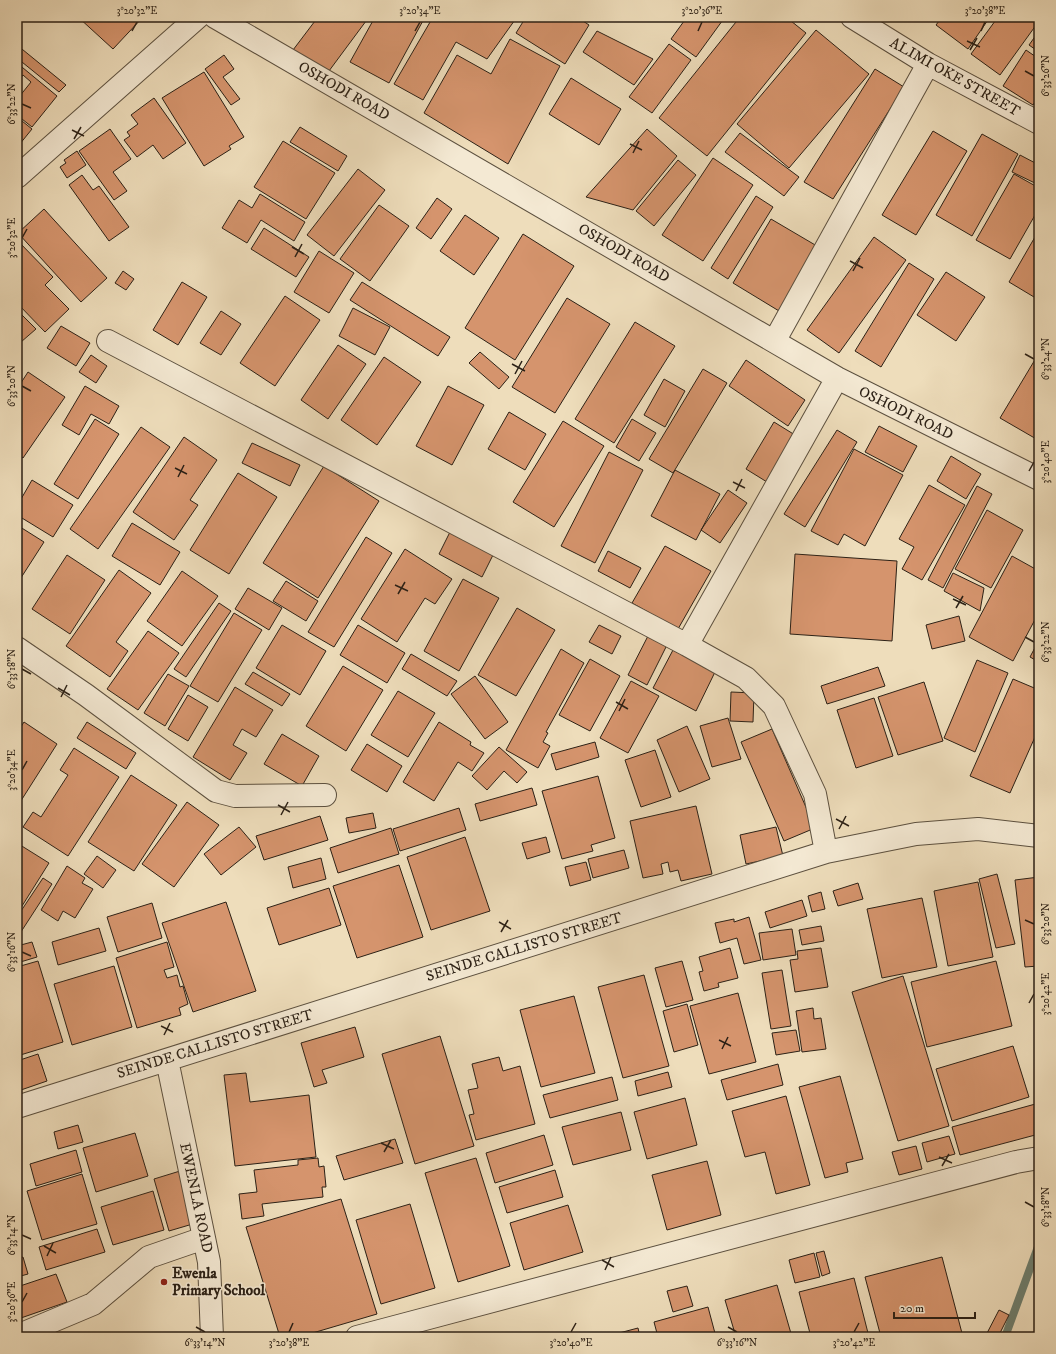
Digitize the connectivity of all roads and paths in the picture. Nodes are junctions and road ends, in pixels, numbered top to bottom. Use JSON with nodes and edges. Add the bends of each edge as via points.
{"nodes":[{"id":1,"x":198,"y":17,"type":"edge"},
{"id":2,"x":215,"y":17,"type":"edge"},
{"id":3,"x":852,"y":17,"type":"edge"},
{"id":4,"x":928,"y":64,"type":"junction"},
{"id":5,"x":1039,"y":123,"type":"edge"},
{"id":6,"x":17,"y":177,"type":"edge"},
{"id":7,"x":775,"y":340,"type":"junction"},
{"id":8,"x":108,"y":341,"type":"dead end"},
{"id":9,"x":837,"y":378,"type":"junction"},
{"id":10,"x":1039,"y":479,"type":"edge"},
{"id":11,"x":687,"y":645,"type":"junction"},
{"id":12,"x":17,"y":648,"type":"edge"},
{"id":13,"x":326,"y":795,"type":"dead end"},
{"id":14,"x":1039,"y":836,"type":"edge"},
{"id":15,"x":826,"y":852,"type":"junction"},
{"id":16,"x":167,"y":1060,"type":"junction"},
{"id":17,"x":17,"y":1107,"type":"edge"},
{"id":18,"x":1039,"y":1158,"type":"edge"},
{"id":19,"x":204,"y":1238,"type":"junction"},
{"id":20,"x":17,"y":1336,"type":"edge"},
{"id":21,"x":212,"y":1337,"type":"edge"},
{"id":22,"x":357,"y":1337,"type":"edge"}],
"edges":[{"from":1,"to":6,"type":"street"},
{"from":2,"to":7,"type":"street","name":"OSHODI ROAD"},
{"from":3,"to":4,"type":"street","name":"ALIMI OKE STREET"},
{"from":4,"to":5,"type":"street","name":"ALIMI OKE STREET"},
{"from":4,"to":7,"type":"street"},
{"from":7,"to":9,"type":"street","name":"OSHODI ROAD"},
{"from":8,"to":11,"type":"street"},
{"from":9,"to":10,"type":"street","name":"OSHODI ROAD"},
{"from":9,"to":11,"type":"street"},
{"from":11,"to":15,"type":"street","via":[[746,678],[774,706],[815,794]]},
{"from":12,"to":13,"type":"street","via":[[86,695],[216,791],[235,796]]},
{"from":14,"to":15,"type":"street","name":"SEINDE CALLISTO STREET","via":[[978,829],[916,834]]},
{"from":15,"to":16,"type":"street","name":"SEINDE CALLISTO STREET"},
{"from":16,"to":17,"type":"street","name":"SEINDE CALLISTO STREET"},
{"from":16,"to":19,"type":"street","name":"EWENLA ROAD"},
{"from":18,"to":22,"type":"street"},
{"from":19,"to":20,"type":"street","via":[[150,1257],[93,1304]]},
{"from":19,"to":21,"type":"street","name":"EWENLA ROAD","via":[[209,1262]]}]}
